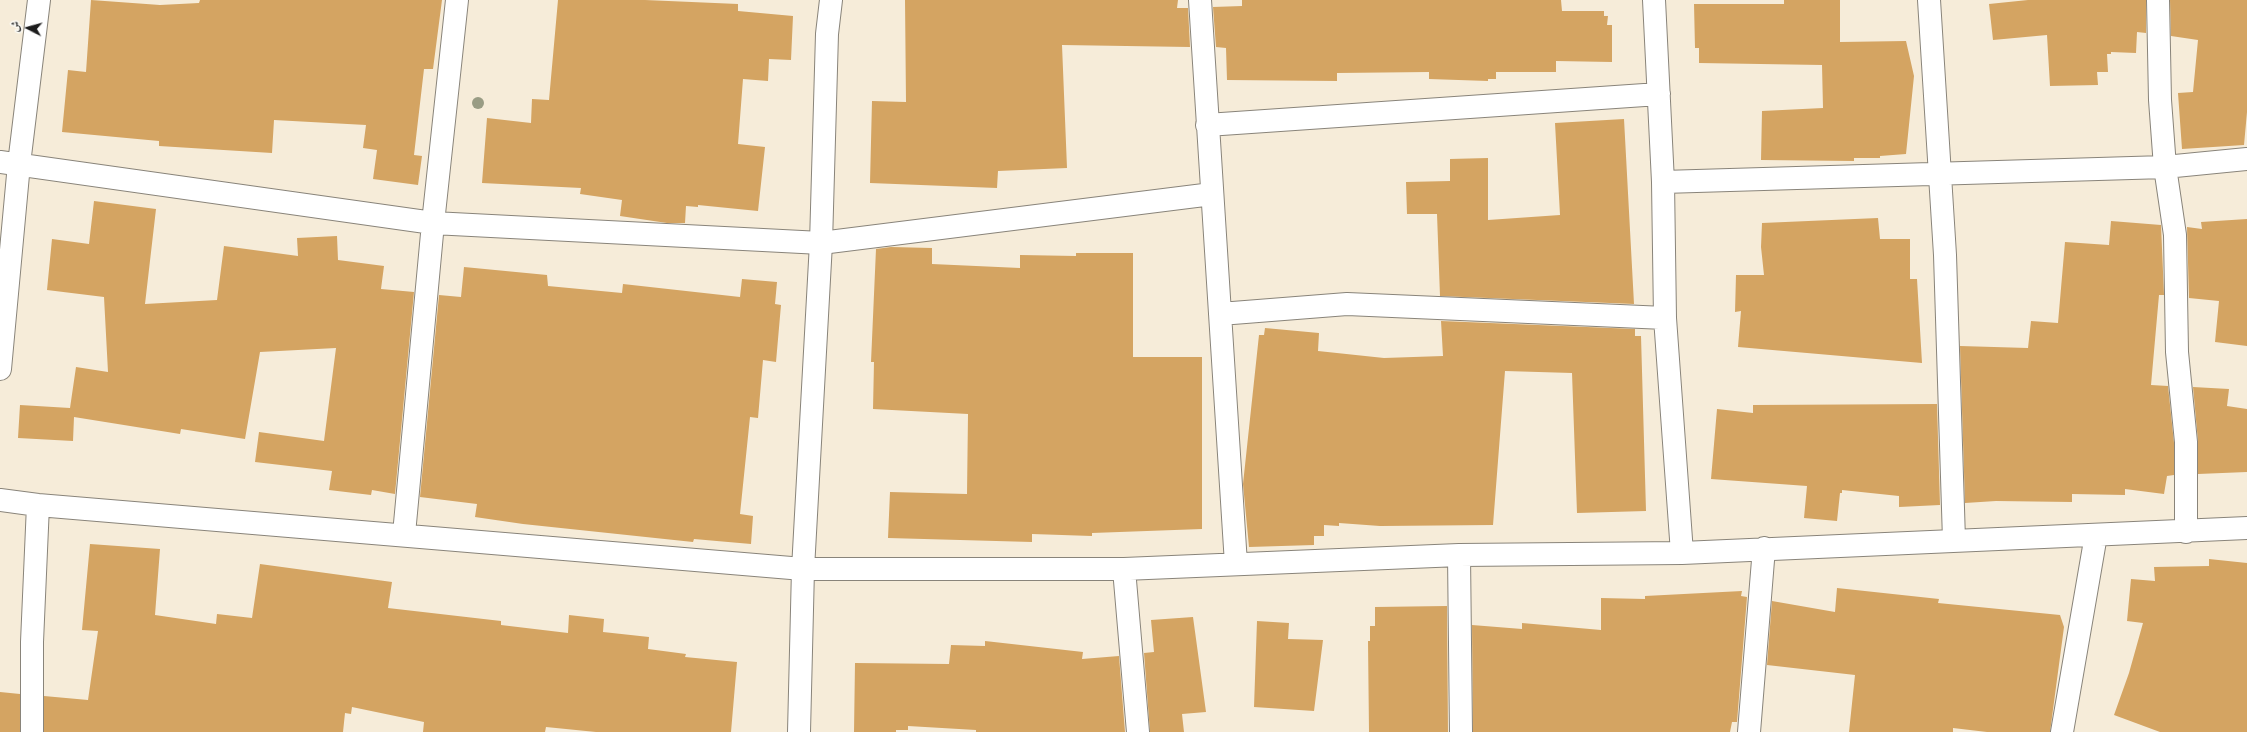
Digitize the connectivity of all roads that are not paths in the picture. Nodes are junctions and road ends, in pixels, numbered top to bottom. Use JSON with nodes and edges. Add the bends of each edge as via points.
{"nodes":[{"id":1,"x":39,"y":0,"type":"edge"},
{"id":2,"x":457,"y":0,"type":"edge"},
{"id":3,"x":832,"y":0,"type":"edge"},
{"id":4,"x":1200,"y":0,"type":"edge"},
{"id":5,"x":1654,"y":0,"type":"edge"},
{"id":6,"x":1929,"y":0,"type":"edge"},
{"id":7,"x":2158,"y":0,"type":"edge"},
{"id":8,"x":1659,"y":94,"type":"junction"},
{"id":9,"x":1207,"y":124,"type":"junction"},
{"id":10,"x":2247,"y":159,"type":"edge"},
{"id":11,"x":9,"y":163,"type":"edge"},
{"id":12,"x":2165,"y":167,"type":"junction"},
{"id":13,"x":1939,"y":174,"type":"junction"},
{"id":14,"x":1663,"y":182,"type":"junction"},
{"id":15,"x":1212,"y":194,"type":"junction"},
{"id":16,"x":433,"y":223,"type":"junction"},
{"id":17,"x":821,"y":243,"type":"junction"},
{"id":18,"x":1220,"y":314,"type":"junction"},
{"id":19,"x":1666,"y":318,"type":"junction"},
{"id":20,"x":0,"y":369,"type":"edge"},
{"id":21,"x":0,"y":500,"type":"edge"},
{"id":22,"x":38,"y":505,"type":"junction"},
{"id":23,"x":2247,"y":528,"type":"edge"},
{"id":24,"x":2186,"y":532,"type":"junction"},
{"id":25,"x":404,"y":534,"type":"junction"},
{"id":26,"x":2096,"y":535,"type":"junction"},
{"id":27,"x":1954,"y":540,"type":"junction"},
{"id":28,"x":1764,"y":548,"type":"junction"},
{"id":29,"x":1682,"y":552,"type":"junction"},
{"id":30,"x":1459,"y":555,"type":"junction"},
{"id":31,"x":1236,"y":564,"type":"junction"},
{"id":32,"x":1124,"y":568,"type":"junction"},
{"id":33,"x":803,"y":569,"type":"junction"},
{"id":34,"x":2069,"y":730,"type":"edge"},
{"id":35,"x":32,"y":732,"type":"edge"},
{"id":36,"x":799,"y":732,"type":"edge"},
{"id":37,"x":1138,"y":732,"type":"edge"},
{"id":38,"x":1461,"y":732,"type":"edge"},
{"id":39,"x":1749,"y":732,"type":"edge"}],
"edges":[{"from":1,"to":11,"type":"street"},
{"from":2,"to":16,"type":"street"},
{"from":3,"to":17,"type":"street","via":[[827,34]]},
{"from":4,"to":9,"type":"street"},
{"from":5,"to":8,"type":"street"},
{"from":6,"to":13,"type":"street"},
{"from":7,"to":12,"type":"street","via":[[2160,100]]},
{"from":8,"to":9,"type":"street"},
{"from":8,"to":14,"type":"street"},
{"from":9,"to":15,"type":"street"},
{"from":10,"to":12,"type":"street"},
{"from":11,"to":16,"type":"street"},
{"from":11,"to":20,"type":"street"},
{"from":12,"to":13,"type":"street"},
{"from":12,"to":24,"type":"street","via":[[2175,235],[2177,352],[2186,442]]},
{"from":13,"to":14,"type":"street"},
{"from":13,"to":27,"type":"street","via":[[1945,255]]},
{"from":14,"to":19,"type":"street"},
{"from":15,"to":17,"type":"street"},
{"from":15,"to":18,"type":"street"},
{"from":16,"to":17,"type":"street"},
{"from":16,"to":25,"type":"street"},
{"from":17,"to":33,"type":"street"},
{"from":18,"to":19,"type":"street","via":[[1347,304]]},
{"from":18,"to":31,"type":"street"},
{"from":19,"to":29,"type":"street"},
{"from":21,"to":22,"type":"street"},
{"from":22,"to":25,"type":"street"},
{"from":22,"to":35,"type":"street","via":[[32,642]]},
{"from":23,"to":24,"type":"street"},
{"from":24,"to":26,"type":"street"},
{"from":25,"to":33,"type":"street"},
{"from":26,"to":27,"type":"street"},
{"from":26,"to":34,"type":"street"},
{"from":27,"to":28,"type":"street"},
{"from":28,"to":29,"type":"street"},
{"from":28,"to":39,"type":"street"},
{"from":29,"to":30,"type":"street"},
{"from":30,"to":31,"type":"street"},
{"from":30,"to":38,"type":"street"},
{"from":31,"to":32,"type":"street"},
{"from":32,"to":33,"type":"street"},
{"from":32,"to":37,"type":"street"},
{"from":33,"to":36,"type":"street"}]}
